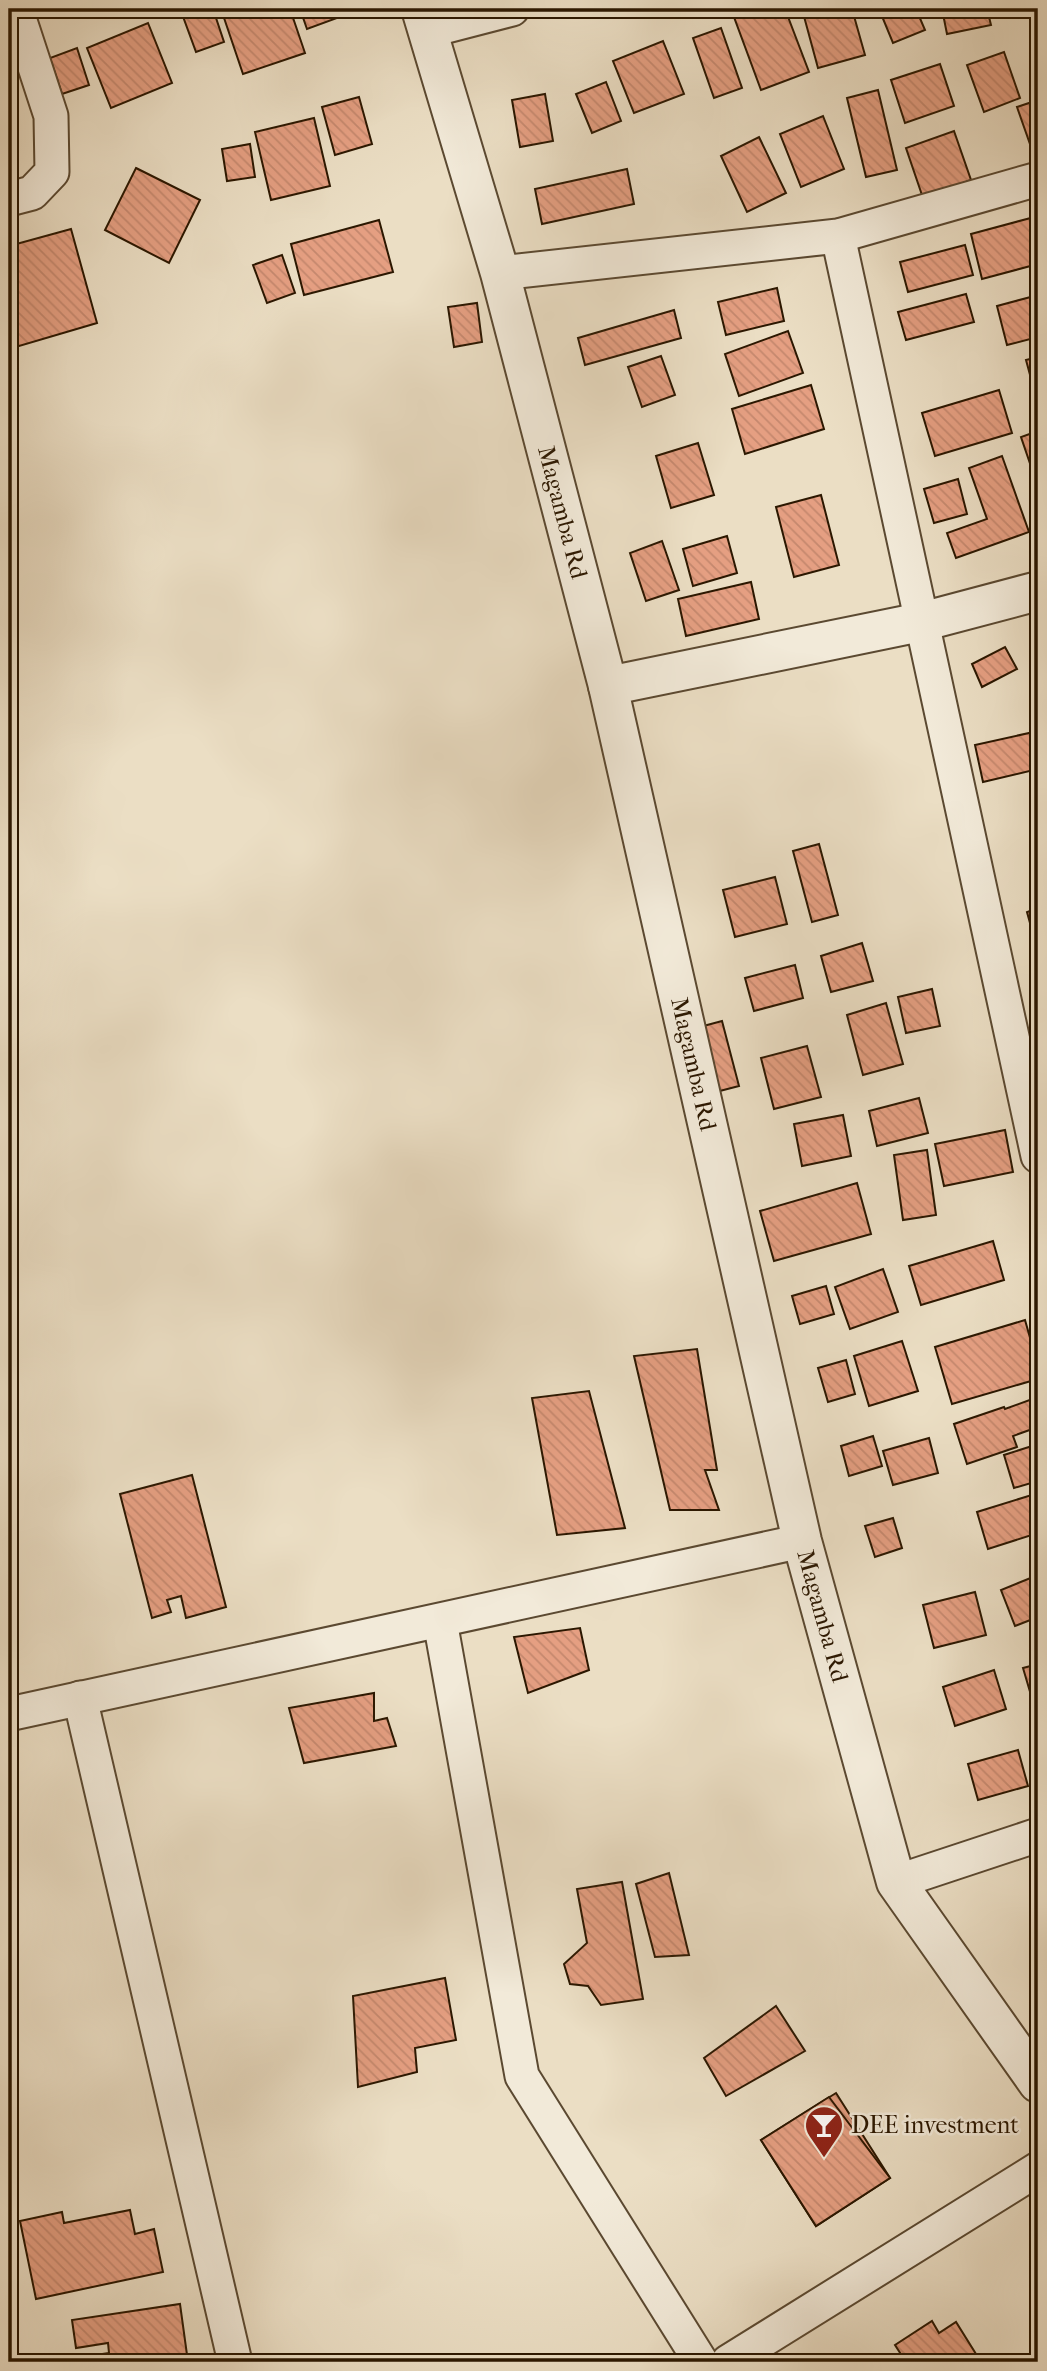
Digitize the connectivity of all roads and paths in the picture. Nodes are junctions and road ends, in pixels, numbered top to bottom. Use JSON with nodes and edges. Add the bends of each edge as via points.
{"nodes":[{"id":1,"x":16,"y":9,"type":"edge"},
{"id":2,"x":512,"y":9,"type":"edge"},
{"id":3,"x":424,"y":20,"type":"edge"},
{"id":4,"x":1038,"y":179,"type":"edge"},
{"id":5,"x":9,"y":199,"type":"edge"},
{"id":6,"x":838,"y":236,"type":"junction"},
{"id":7,"x":500,"y":273,"type":"junction"},
{"id":8,"x":1038,"y":591,"type":"edge"},
{"id":9,"x":921,"y":622,"type":"junction"},
{"id":10,"x":608,"y":686,"type":"junction"},
{"id":11,"x":1038,"y":1156,"type":"edge"},
{"id":12,"x":802,"y":1541,"type":"junction"},
{"id":13,"x":440,"y":1621,"type":"junction"},
{"id":14,"x":80,"y":1698,"type":"junction"},
{"id":15,"x":9,"y":1714,"type":"edge"},
{"id":16,"x":1038,"y":1835,"type":"edge"},
{"id":17,"x":896,"y":1882,"type":"junction"},
{"id":18,"x":1038,"y":2083,"type":"edge"},
{"id":19,"x":1038,"y":2169,"type":"edge"},
{"id":20,"x":235,"y":2362,"type":"edge"},
{"id":21,"x":701,"y":2362,"type":"edge"},
{"id":22,"x":728,"y":2362,"type":"edge"}],
"edges":[{"from":1,"to":5,"type":"street","via":[[51,116],[52,172],[32,192]]},
{"from":2,"to":3,"type":"street"},
{"from":3,"to":7,"type":"street","name":"Magamba Rd"},
{"from":4,"to":6,"type":"street"},
{"from":6,"to":7,"type":"street"},
{"from":6,"to":9,"type":"street"},
{"from":7,"to":10,"type":"street","name":"Magamba Rd"},
{"from":8,"to":9,"type":"street"},
{"from":9,"to":10,"type":"street"},
{"from":9,"to":11,"type":"street"},
{"from":10,"to":12,"type":"street","name":"Magamba Rd"},
{"from":12,"to":13,"type":"street"},
{"from":12,"to":17,"type":"street","name":"Magamba Rd"},
{"from":13,"to":14,"type":"street"},
{"from":13,"to":21,"type":"street","via":[[522,2076]]},
{"from":14,"to":15,"type":"street"},
{"from":14,"to":20,"type":"street"},
{"from":16,"to":17,"type":"street"},
{"from":17,"to":18,"type":"street","name":"Magamba Rd"},
{"from":19,"to":22,"type":"street"}]}
